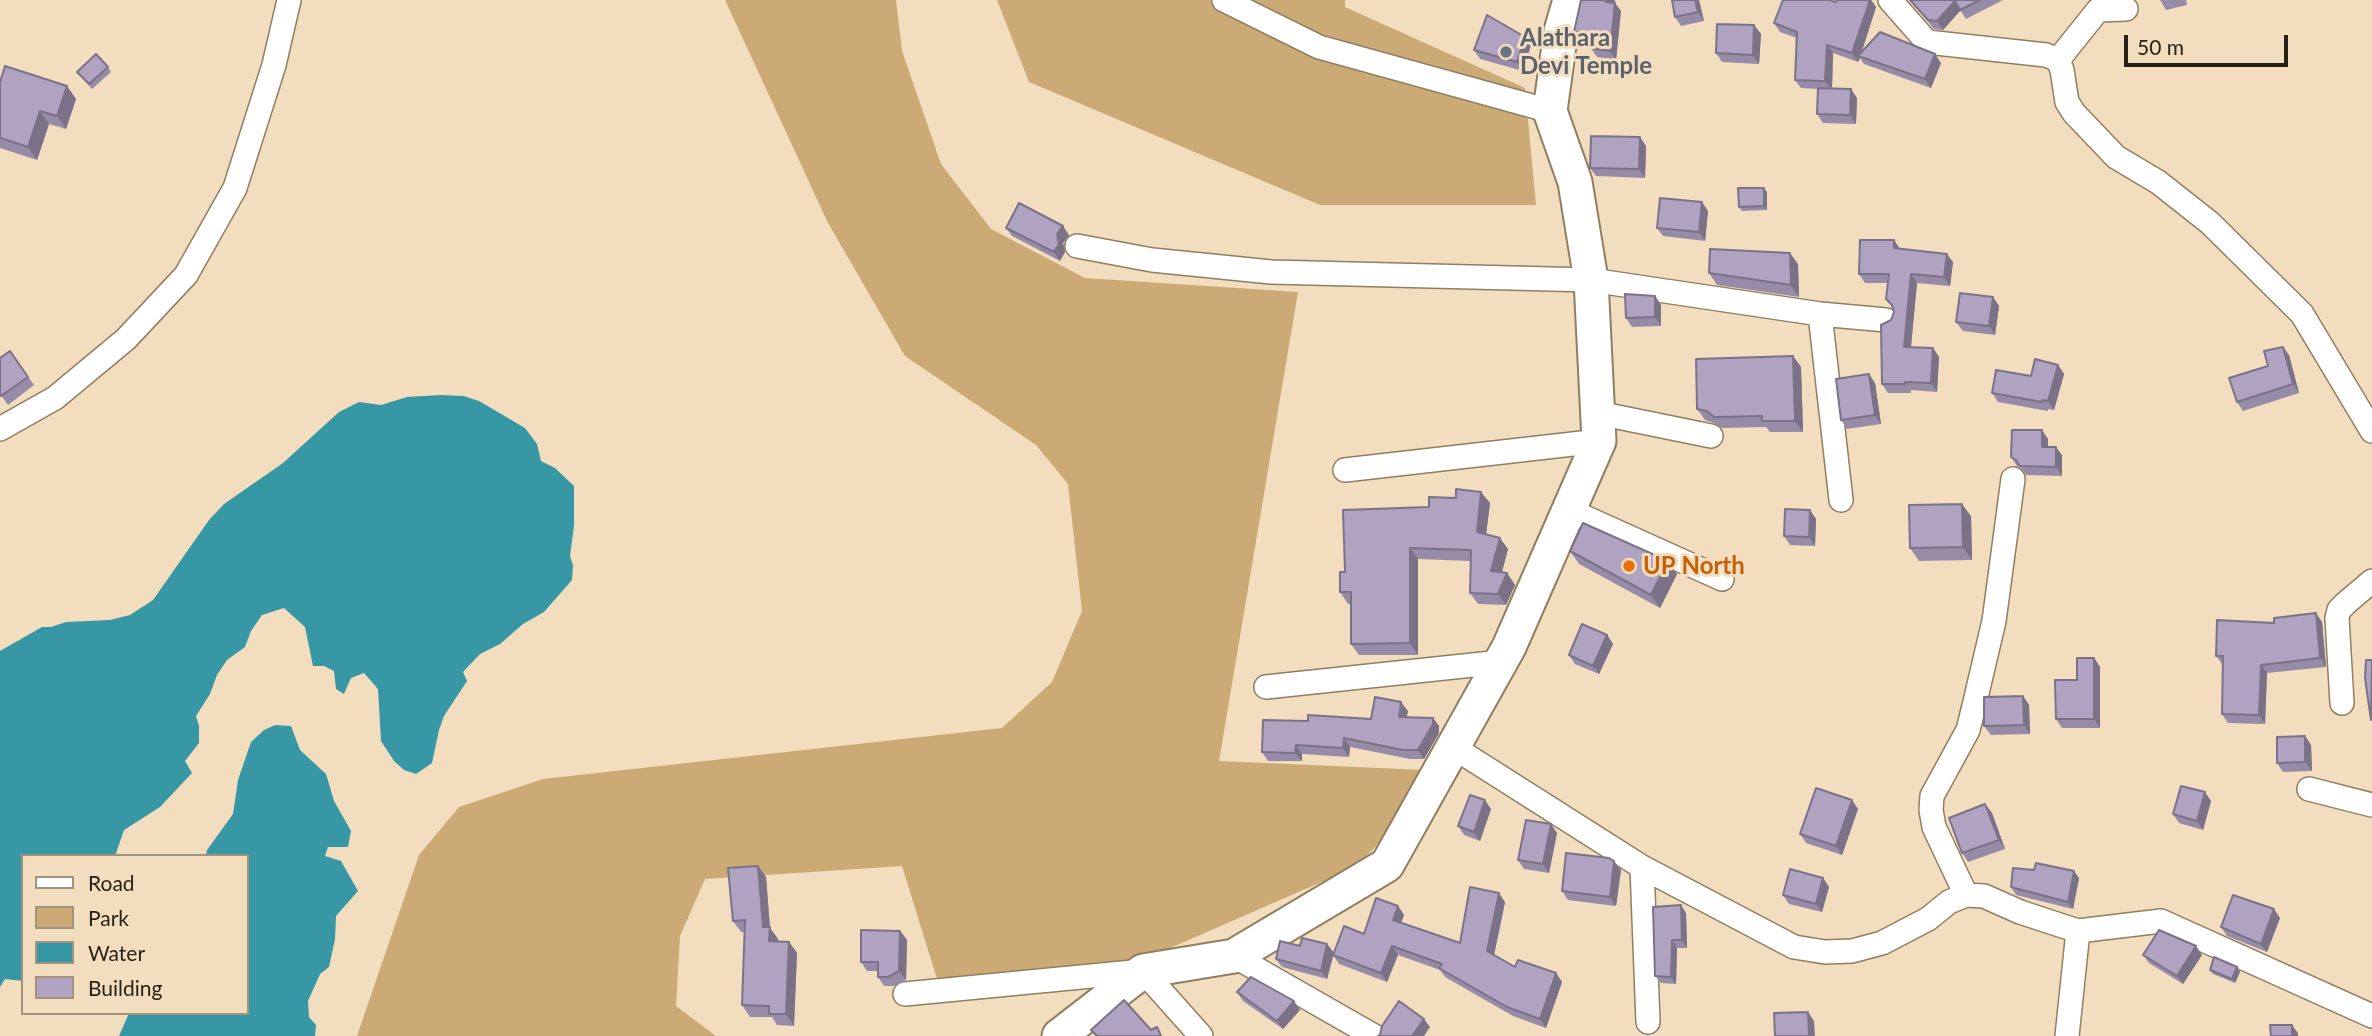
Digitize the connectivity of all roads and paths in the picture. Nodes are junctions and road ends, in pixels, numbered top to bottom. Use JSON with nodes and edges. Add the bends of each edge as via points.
{"nodes":[{"id":1,"x":289,"y":0,"type":"edge"},
{"id":2,"x":1224,"y":0,"type":"edge"},
{"id":3,"x":1570,"y":0,"type":"edge"},
{"id":4,"x":1890,"y":0,"type":"edge"},
{"id":5,"x":2126,"y":9,"type":"dead end"},
{"id":6,"x":2058,"y":60,"type":"junction"},
{"id":7,"x":1550,"y":111,"type":"junction"},
{"id":8,"x":1077,"y":246,"type":"dead end"},
{"id":9,"x":1591,"y":280,"type":"junction"},
{"id":10,"x":1820,"y":314,"type":"junction"},
{"id":11,"x":1886,"y":320,"type":"edge"},
{"id":12,"x":1598,"y":427,"type":"junction"},
{"id":13,"x":0,"y":429,"type":"edge"},
{"id":14,"x":2372,"y":431,"type":"edge"},
{"id":15,"x":1711,"y":436,"type":"dead end"},
{"id":16,"x":1345,"y":470,"type":"dead end"},
{"id":17,"x":2013,"y":479,"type":"dead end"},
{"id":18,"x":1841,"y":500,"type":"dead end"},
{"id":19,"x":1569,"y":510,"type":"junction"},
{"id":20,"x":1722,"y":579,"type":"dead end"},
{"id":21,"x":2372,"y":581,"type":"edge"},
{"id":22,"x":1501,"y":662,"type":"junction"},
{"id":23,"x":1266,"y":687,"type":"dead end"},
{"id":24,"x":2342,"y":704,"type":"dead end"},
{"id":25,"x":1453,"y":747,"type":"junction"},
{"id":26,"x":2309,"y":789,"type":"dead end"},
{"id":27,"x":2372,"y":806,"type":"edge"},
{"id":28,"x":1642,"y":867,"type":"junction"},
{"id":29,"x":1966,"y":895,"type":"junction"},
{"id":30,"x":2078,"y":931,"type":"junction"},
{"id":31,"x":1234,"y":956,"type":"junction"},
{"id":32,"x":1143,"y":971,"type":"junction"},
{"id":33,"x":905,"y":994,"type":"dead end"},
{"id":34,"x":2372,"y":1016,"type":"edge"},
{"id":35,"x":1648,"y":1022,"type":"dead end"},
{"id":36,"x":1075,"y":1031,"type":"edge"},
{"id":37,"x":1200,"y":1036,"type":"edge"},
{"id":38,"x":1374,"y":1036,"type":"edge"},
{"id":39,"x":2067,"y":1036,"type":"edge"}],
"edges":[{"from":1,"to":13,"type":"street","via":[[274,65],[235,188],[186,275],[106,356],[55,398]]},
{"from":2,"to":7,"type":"street","via":[[1319,47]]},
{"from":3,"to":7,"type":"street"},
{"from":4,"to":6,"type":"street","via":[[1927,42]]},
{"from":5,"to":6,"type":"street","via":[[2098,10]]},
{"from":6,"to":14,"type":"street","via":[[2067,102],[2116,157],[2158,182],[2210,223],[2302,314]]},
{"from":7,"to":9,"type":"street","via":[[1575,182]]},
{"from":8,"to":9,"type":"street","via":[[1152,260],[1271,272]]},
{"from":9,"to":10,"type":"street"},
{"from":9,"to":12,"type":"street"},
{"from":10,"to":11,"type":"street"},
{"from":10,"to":18,"type":"street"},
{"from":12,"to":15,"type":"street"},
{"from":12,"to":16,"type":"street"},
{"from":12,"to":19,"type":"street"},
{"from":17,"to":29,"type":"street","via":[[1994,621],[1968,730],[1932,796],[1934,827]]},
{"from":19,"to":20,"type":"street"},
{"from":19,"to":22,"type":"street"},
{"from":21,"to":24,"type":"street","via":[[2339,610],[2337,618]]},
{"from":22,"to":23,"type":"street"},
{"from":22,"to":25,"type":"street"},
{"from":25,"to":28,"type":"street"},
{"from":25,"to":31,"type":"street","via":[[1387,864]]},
{"from":26,"to":27,"type":"street"},
{"from":28,"to":29,"type":"street","via":[[1794,947],[1825,952],[1882,943]]},
{"from":28,"to":35,"type":"street"},
{"from":29,"to":30,"type":"street","via":[[1984,896]]},
{"from":30,"to":34,"type":"street","via":[[2161,921]]},
{"from":30,"to":39,"type":"street"},
{"from":31,"to":32,"type":"street"},
{"from":31,"to":38,"type":"street"},
{"from":32,"to":33,"type":"street"},
{"from":32,"to":36,"type":"street"},
{"from":32,"to":37,"type":"street"}]}
